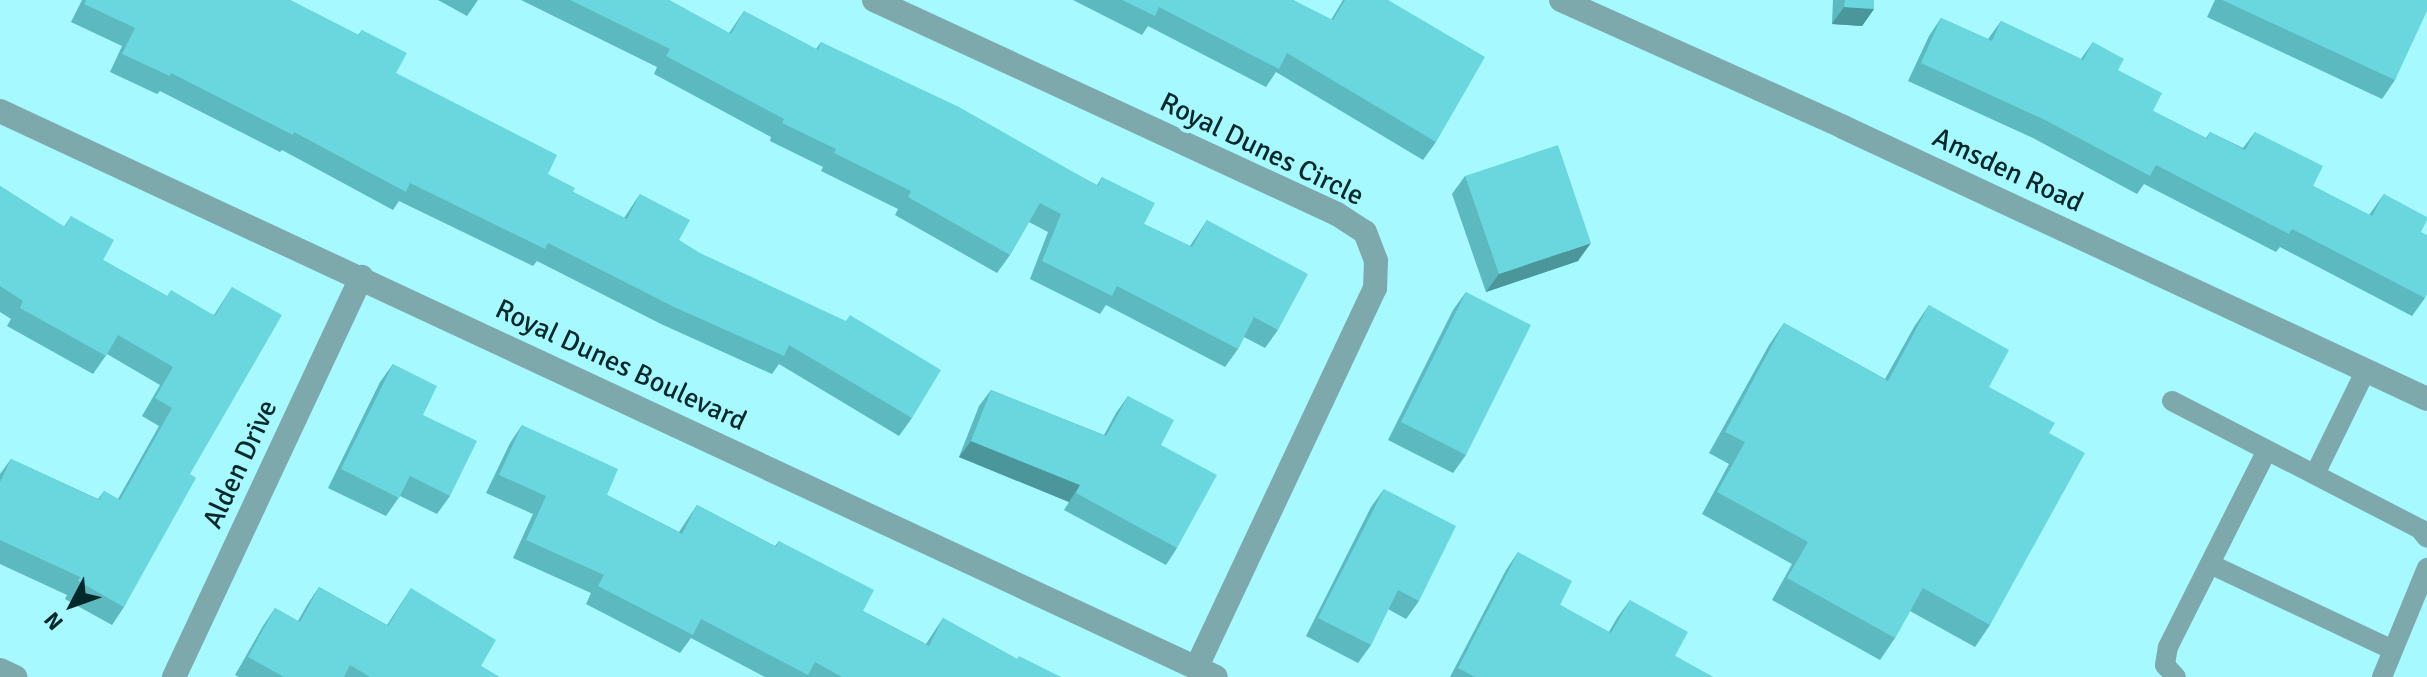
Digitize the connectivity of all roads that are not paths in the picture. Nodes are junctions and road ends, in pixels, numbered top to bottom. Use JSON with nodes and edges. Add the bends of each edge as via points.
{"nodes":[{"id":1,"x":874,"y":0,"type":"edge"},
{"id":2,"x":1561,"y":0,"type":"edge"},
{"id":3,"x":0,"y":111,"type":"edge"},
{"id":4,"x":361,"y":277,"type":"junction"},
{"id":5,"x":2366,"y":370,"type":"junction"},
{"id":6,"x":2427,"y":399,"type":"edge"},
{"id":7,"x":2172,"y":401,"type":"dead end"},
{"id":8,"x":2267,"y":450,"type":"junction"},
{"id":9,"x":2315,"y":474,"type":"junction"},
{"id":10,"x":2427,"y":538,"type":"edge"},
{"id":11,"x":2210,"y":564,"type":"junction"},
{"id":12,"x":2427,"y":568,"type":"edge"},
{"id":13,"x":2393,"y":650,"type":"junction"},
{"id":14,"x":0,"y":670,"type":"edge"},
{"id":15,"x":1206,"y":672,"type":"edge"},
{"id":16,"x":2167,"y":673,"type":"edge"},
{"id":17,"x":15,"y":677,"type":"edge"},
{"id":18,"x":174,"y":677,"type":"edge"},
{"id":19,"x":2382,"y":677,"type":"edge"}],
"edges":[{"from":1,"to":15,"type":"street","name":"Royal Dunes Circle","via":[[1337,214],[1365,232],[1376,261],[1375,288]]},
{"from":2,"to":5,"type":"street","name":"Amsden Road"},
{"from":3,"to":4,"type":"street","name":"Royal Dunes Boulevard"},
{"from":4,"to":15,"type":"street","name":"Royal Dunes Boulevard"},
{"from":4,"to":18,"type":"street","name":"Alden Drive"},
{"from":5,"to":6,"type":"street","name":"Amsden Road"},
{"from":5,"to":9,"type":"lane"},
{"from":7,"to":8,"type":"lane"},
{"from":8,"to":9,"type":"lane"},
{"from":8,"to":11,"type":"lane"},
{"from":9,"to":10,"type":"lane","via":[[2420,529]]},
{"from":11,"to":13,"type":"lane"},
{"from":11,"to":16,"type":"lane","via":[[2168,647]]},
{"from":12,"to":13,"type":"lane"},
{"from":13,"to":19,"type":"lane"},
{"from":14,"to":17,"type":"street"}]}
